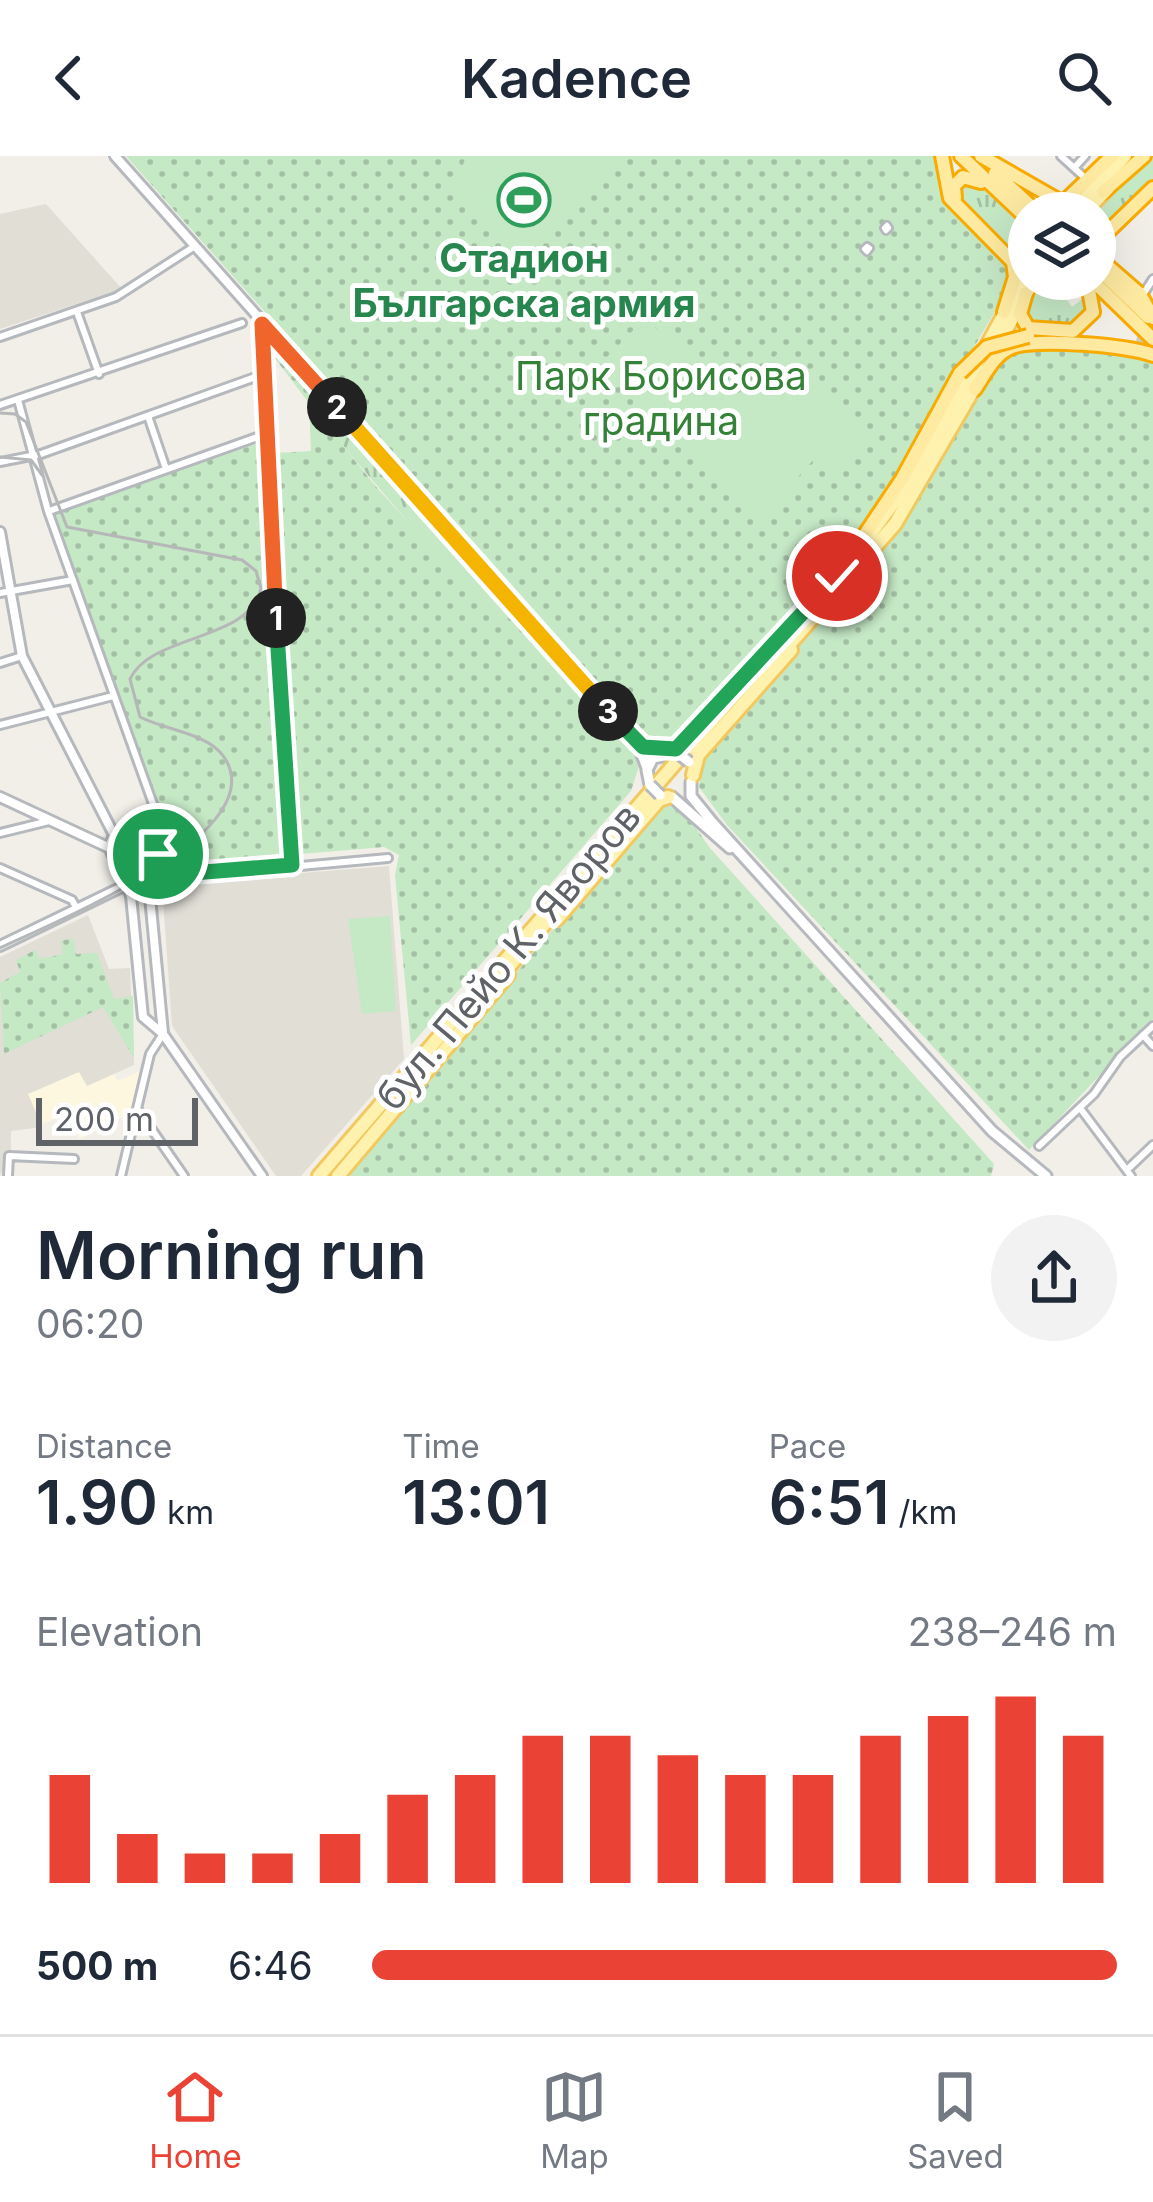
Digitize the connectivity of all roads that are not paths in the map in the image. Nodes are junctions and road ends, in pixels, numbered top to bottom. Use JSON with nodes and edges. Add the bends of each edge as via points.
{"nodes":[{"id":1,"x":115,"y":156,"type":"edge"},
{"id":2,"x":942,"y":156,"type":"edge"},
{"id":3,"x":961,"y":156,"type":"edge"},
{"id":4,"x":979,"y":156,"type":"edge"},
{"id":5,"x":1061,"y":156,"type":"edge"},
{"id":6,"x":1085,"y":156,"type":"edge"},
{"id":7,"x":1112,"y":156,"type":"edge"},
{"id":8,"x":1125,"y":156,"type":"edge"},
{"id":9,"x":1141,"y":156,"type":"edge"},
{"id":10,"x":1074,"y":168,"type":"junction"},
{"id":11,"x":1084,"y":177,"type":"dead end"},
{"id":12,"x":1153,"y":188,"type":"edge"},
{"id":13,"x":1016,"y":192,"type":"edge"},
{"id":14,"x":1093,"y":192,"type":"edge"},
{"id":15,"x":1103,"y":192,"type":"edge"},
{"id":16,"x":1008,"y":200,"type":"joint"},
{"id":17,"x":962,"y":209,"type":"junction"},
{"id":18,"x":1116,"y":225,"type":"edge"},
{"id":19,"x":195,"y":246,"type":"junction"},
{"id":20,"x":1003,"y":249,"type":"junction"},
{"id":21,"x":1008,"y":251,"type":"edge"},
{"id":22,"x":1116,"y":275,"type":"edge"},
{"id":23,"x":1153,"y":279,"type":"edge"},
{"id":24,"x":1116,"y":280,"type":"edge"},
{"id":25,"x":1140,"y":294,"type":"junction"},
{"id":26,"x":1011,"y":300,"type":"edge"},
{"id":27,"x":1022,"y":300,"type":"edge"},
{"id":28,"x":1024,"y":300,"type":"edge"},
{"id":29,"x":1093,"y":300,"type":"edge"},
{"id":30,"x":1111,"y":300,"type":"edge"},
{"id":31,"x":1153,"y":306,"type":"edge"},
{"id":32,"x":77,"y":312,"type":"junction"},
{"id":33,"x":1004,"y":312,"type":"junction"},
{"id":34,"x":1153,"y":320,"type":"edge"},
{"id":35,"x":242,"y":323,"type":"dead end"},
{"id":36,"x":262,"y":324,"type":"junction"},
{"id":37,"x":0,"y":337,"type":"edge"},
{"id":38,"x":1153,"y":339,"type":"tunnel mouth"},
{"id":39,"x":1136,"y":342,"type":"tunnel mouth"},
{"id":40,"x":1153,"y":355,"type":"edge"},
{"id":41,"x":99,"y":374,"type":"junction"},
{"id":42,"x":261,"y":375,"type":"junction"},
{"id":43,"x":975,"y":389,"type":"junction"},
{"id":44,"x":18,"y":400,"type":"junction"},
{"id":45,"x":0,"y":405,"type":"edge"},
{"id":46,"x":148,"y":416,"type":"junction"},
{"id":47,"x":265,"y":434,"type":"junction"},
{"id":48,"x":35,"y":455,"type":"junction"},
{"id":49,"x":0,"y":462,"type":"edge"},
{"id":50,"x":166,"y":469,"type":"junction"},
{"id":51,"x":52,"y":510,"type":"junction"},
{"id":52,"x":0,"y":532,"type":"edge"},
{"id":53,"x":837,"y":576,"type":"junction"},
{"id":54,"x":73,"y":580,"type":"junction"},
{"id":55,"x":5,"y":592,"type":"edge"},
{"id":56,"x":814,"y":611,"type":"junction"},
{"id":57,"x":22,"y":656,"type":"junction"},
{"id":58,"x":0,"y":663,"type":"edge"},
{"id":59,"x":114,"y":695,"type":"junction"},
{"id":60,"x":50,"y":712,"type":"junction"},
{"id":61,"x":0,"y":725,"type":"edge"},
{"id":62,"x":637,"y":743,"type":"junction"},
{"id":63,"x":671,"y":752,"type":"junction"},
{"id":64,"x":691,"y":773,"type":"junction"},
{"id":65,"x":648,"y":777,"type":"junction"},
{"id":66,"x":667,"y":796,"type":"junction"},
{"id":67,"x":0,"y":797,"type":"edge"},
{"id":68,"x":51,"y":821,"type":"junction"},
{"id":69,"x":0,"y":833,"type":"edge"},
{"id":70,"x":109,"y":847,"type":"junction"},
{"id":71,"x":388,"y":857,"type":"dead end"},
{"id":72,"x":292,"y":865,"type":"junction"},
{"id":73,"x":754,"y":867,"type":"junction"},
{"id":74,"x":0,"y":872,"type":"edge"},
{"id":75,"x":155,"y":876,"type":"junction"},
{"id":76,"x":132,"y":883,"type":"junction"},
{"id":77,"x":77,"y":908,"type":"junction"},
{"id":78,"x":0,"y":946,"type":"edge"},
{"id":79,"x":495,"y":965,"type":"junction"},
{"id":80,"x":508,"y":976,"type":"junction"},
{"id":81,"x":464,"y":1014,"type":"junction"},
{"id":82,"x":1153,"y":1026,"type":"edge"},
{"id":83,"x":163,"y":1034,"type":"junction"},
{"id":84,"x":1143,"y":1035,"type":"junction"},
{"id":85,"x":1153,"y":1046,"type":"edge"},
{"id":86,"x":399,"y":1072,"type":"junction"},
{"id":87,"x":415,"y":1088,"type":"junction"},
{"id":88,"x":1079,"y":1108,"type":"junction"},
{"id":89,"x":139,"y":1111,"type":"junction"},
{"id":90,"x":1153,"y":1145,"type":"edge"},
{"id":91,"x":350,"y":1146,"type":"junction"},
{"id":92,"x":1039,"y":1146,"type":"dead end"},
{"id":93,"x":74,"y":1159,"type":"dead end"},
{"id":94,"x":1130,"y":1172,"type":"edge"},
{"id":95,"x":183,"y":1175,"type":"edge"},
{"id":96,"x":8,"y":1176,"type":"edge"},
{"id":97,"x":121,"y":1176,"type":"edge"},
{"id":98,"x":262,"y":1176,"type":"edge"},
{"id":99,"x":309,"y":1176,"type":"edge"},
{"id":100,"x":320,"y":1176,"type":"edge"},
{"id":101,"x":329,"y":1176,"type":"edge"},
{"id":102,"x":338,"y":1176,"type":"edge"},
{"id":103,"x":1046,"y":1176,"type":"edge"}],
"edges":[{"from":1,"to":19,"type":"street"},
{"from":2,"to":17,"type":"highway","via":[[946,190]]},
{"from":3,"to":16,"type":"highway"},
{"from":4,"to":7,"type":"highway","via":[[1064,203]]},
{"from":4,"to":13,"type":"highway"},
{"from":5,"to":10,"type":"street"},
{"from":6,"to":10,"type":"street"},
{"from":8,"to":14,"type":"main road"},
{"from":9,"to":15,"type":"highway"},
{"from":10,"to":11,"type":"street"},
{"from":12,"to":18,"type":"highway"},
{"from":16,"to":17,"type":"highway","via":[[966,176],[953,190]]},
{"from":17,"to":20,"type":"highway"},
{"from":19,"to":32,"type":"street","via":[[142,283]]},
{"from":19,"to":36,"type":"street"},
{"from":20,"to":21,"type":"highway"},
{"from":20,"to":33,"type":"highway","via":[[1015,273]]},
{"from":22,"to":25,"type":"highway"},
{"from":23,"to":25,"type":"street"},
{"from":24,"to":34,"type":"highway"},
{"from":25,"to":31,"type":"street"},
{"from":25,"to":34,"type":"highway"},
{"from":26,"to":33,"type":"main road","name":"бул. Пейо К. Яворов"},
{"from":27,"to":43,"type":"main road","name":"бул. Пейо К. Яворов"},
{"from":28,"to":29,"type":"highway","via":[[1028,328],[1073,331],[1088,321]]},
{"from":30,"to":38,"type":"highway"},
{"from":32,"to":37,"type":"street"},
{"from":32,"to":41,"type":"street"},
{"from":33,"to":53,"type":"main road","name":"бул. Пейо К. Яворов","via":[[922,464]]},
{"from":35,"to":41,"type":"street"},
{"from":36,"to":42,"type":"street"},
{"from":36,"to":62,"type":"street"},
{"from":39,"to":53,"type":"highway","bridge":true,"via":[[1028,336],[993,344],[960,373]]},
{"from":40,"to":43,"type":"highway","via":[[1018,345],[996,358]]},
{"from":41,"to":44,"type":"street"},
{"from":42,"to":46,"type":"street"},
{"from":42,"to":47,"type":"street"},
{"from":43,"to":56,"type":"main road","name":"бул. Пейо К. Яворов","via":[[913,499]]},
{"from":44,"to":45,"type":"street"},
{"from":44,"to":48,"type":"street"},
{"from":46,"to":48,"type":"street"},
{"from":46,"to":50,"type":"street"},
{"from":47,"to":50,"type":"street"},
{"from":47,"to":72,"type":"street"},
{"from":48,"to":49,"type":"street"},
{"from":48,"to":51,"type":"street"},
{"from":50,"to":51,"type":"street"},
{"from":51,"to":54,"type":"street"},
{"from":52,"to":55,"type":"street"},
{"from":53,"to":56,"type":"main road","name":"бул. Пейо К. Яворов"},
{"from":54,"to":55,"type":"street"},
{"from":54,"to":59,"type":"street"},
{"from":55,"to":57,"type":"street"},
{"from":56,"to":63,"type":"main road"},
{"from":56,"to":64,"type":"main road"},
{"from":56,"to":81,"type":"main road","name":"бул. Пейо К. Яворов"},
{"from":57,"to":58,"type":"street"},
{"from":57,"to":60,"type":"street"},
{"from":59,"to":60,"type":"street"},
{"from":59,"to":75,"type":"street","via":[[158,818]]},
{"from":60,"to":61,"type":"street"},
{"from":60,"to":70,"type":"street","via":[[114,836]]},
{"from":62,"to":63,"type":"street"},
{"from":62,"to":65,"type":"street"},
{"from":63,"to":64,"type":"main road","bridge":true},
{"from":63,"to":65,"type":"main road"},
{"from":64,"to":66,"type":"main road"},
{"from":64,"to":73,"type":"main road","via":[[695,802]]},
{"from":65,"to":66,"type":"main road","bridge":true},
{"from":65,"to":79,"type":"main road"},
{"from":66,"to":73,"type":"main road"},
{"from":66,"to":80,"type":"main road"},
{"from":67,"to":68,"type":"street"},
{"from":68,"to":69,"type":"street"},
{"from":68,"to":70,"type":"street"},
{"from":70,"to":76,"type":"street"},
{"from":71,"to":72,"type":"street"},
{"from":72,"to":75,"type":"street"},
{"from":73,"to":103,"type":"main road","via":[[992,1131]]},
{"from":74,"to":77,"type":"street"},
{"from":75,"to":76,"type":"street"},
{"from":76,"to":77,"type":"street"},
{"from":76,"to":83,"type":"street","via":[[150,897],[154,916]]},
{"from":76,"to":83,"type":"street","via":[[143,1018]]},
{"from":77,"to":78,"type":"street"},
{"from":79,"to":81,"type":"main road"},
{"from":79,"to":86,"type":"main road"},
{"from":80,"to":81,"type":"main road"},
{"from":80,"to":87,"type":"main road"},
{"from":81,"to":86,"type":"main road"},
{"from":81,"to":87,"type":"main road"},
{"from":81,"to":91,"type":"main road","name":"бул. Пейо К. Яворов"},
{"from":82,"to":84,"type":"street"},
{"from":83,"to":89,"type":"street","via":[[150,1054]]},
{"from":83,"to":98,"type":"street"},
{"from":84,"to":85,"type":"street"},
{"from":84,"to":88,"type":"street"},
{"from":86,"to":99,"type":"main road"},
{"from":87,"to":102,"type":"main road"},
{"from":88,"to":92,"type":"street"},
{"from":88,"to":94,"type":"street"},
{"from":89,"to":95,"type":"street"},
{"from":89,"to":97,"type":"street"},
{"from":90,"to":94,"type":"street"},
{"from":91,"to":100,"type":"main road","name":"бул. Пейо К. Яворов"},
{"from":91,"to":101,"type":"main road","name":"бул. Пейо К. Яворов"},
{"from":93,"to":96,"type":"street","via":[[9,1156]]}]}
